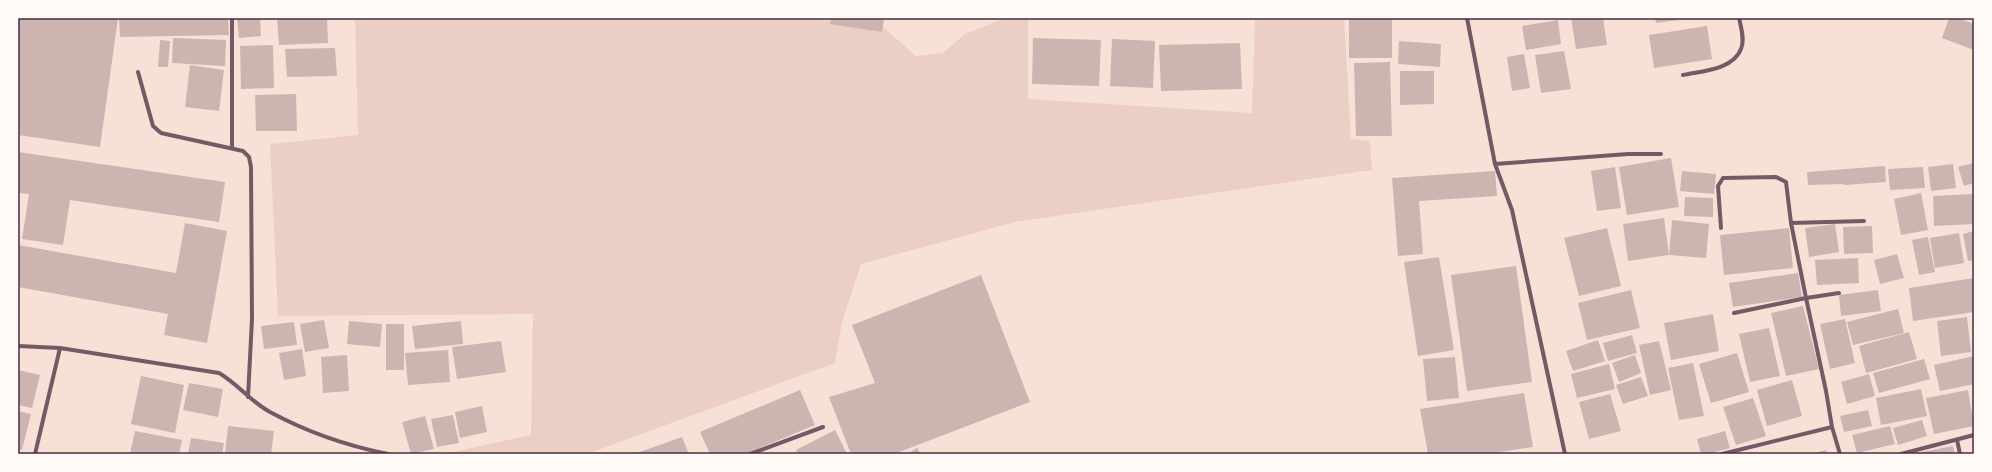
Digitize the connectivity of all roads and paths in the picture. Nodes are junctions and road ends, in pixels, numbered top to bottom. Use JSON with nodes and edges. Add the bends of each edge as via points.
{"nodes":[{"id":1,"x":232,"y":18,"type":"edge"},
{"id":2,"x":1467,"y":18,"type":"edge"},
{"id":3,"x":1739,"y":18,"type":"edge"},
{"id":4,"x":138,"y":72,"type":"dead end"},
{"id":5,"x":1683,"y":75,"type":"dead end"},
{"id":6,"x":232,"y":148,"type":"junction"},
{"id":7,"x":1661,"y":154,"type":"dead end"},
{"id":8,"x":1495,"y":164,"type":"junction"},
{"id":9,"x":1864,"y":220,"type":"dead end"},
{"id":10,"x":1792,"y":223,"type":"junction"},
{"id":11,"x":1721,"y":228,"type":"dead end"},
{"id":12,"x":1839,"y":293,"type":"dead end"},
{"id":13,"x":1806,"y":298,"type":"junction"},
{"id":14,"x":1734,"y":313,"type":"dead end"},
{"id":15,"x":18,"y":346,"type":"edge"},
{"id":16,"x":60,"y":348,"type":"junction"},
{"id":17,"x":248,"y":397,"type":"junction"},
{"id":18,"x":823,"y":427,"type":"dead end"},
{"id":19,"x":1832,"y":427,"type":"junction"},
{"id":20,"x":1974,"y":435,"type":"edge"},
{"id":21,"x":1957,"y":440,"type":"junction"},
{"id":22,"x":35,"y":454,"type":"edge"},
{"id":23,"x":388,"y":454,"type":"edge"},
{"id":24,"x":750,"y":454,"type":"edge"},
{"id":25,"x":1565,"y":454,"type":"edge"},
{"id":26,"x":1722,"y":454,"type":"edge"},
{"id":27,"x":1840,"y":454,"type":"edge"},
{"id":28,"x":1901,"y":454,"type":"edge"},
{"id":29,"x":1960,"y":454,"type":"edge"}],
"edges":[{"from":1,"to":6,"type":"street"},
{"from":2,"to":8,"type":"street"},
{"from":3,"to":5,"type":"street","via":[[1742,48],[1736,58],[1725,65]]},
{"from":4,"to":6,"type":"street","via":[[152,126],[161,133]]},
{"from":6,"to":17,"type":"street","via":[[243,151],[249,157],[251,167],[252,320]]},
{"from":7,"to":8,"type":"street"},
{"from":8,"to":25,"type":"street","via":[[1512,210]]},
{"from":9,"to":10,"type":"street"},
{"from":10,"to":11,"type":"street","via":[[1786,182],[1776,178],[1728,176],[1723,178],[1718,186]]},
{"from":10,"to":13,"type":"street"},
{"from":12,"to":13,"type":"street"},
{"from":13,"to":14,"type":"street"},
{"from":13,"to":19,"type":"street"},
{"from":15,"to":16,"type":"street"},
{"from":16,"to":17,"type":"street","via":[[219,374],[229,379]]},
{"from":16,"to":22,"type":"street"},
{"from":17,"to":23,"type":"street","via":[[270,412],[338,442]]},
{"from":18,"to":24,"type":"street"},
{"from":19,"to":26,"type":"street"},
{"from":19,"to":27,"type":"street"},
{"from":20,"to":21,"type":"street"},
{"from":21,"to":28,"type":"street"},
{"from":21,"to":29,"type":"street"}]}
